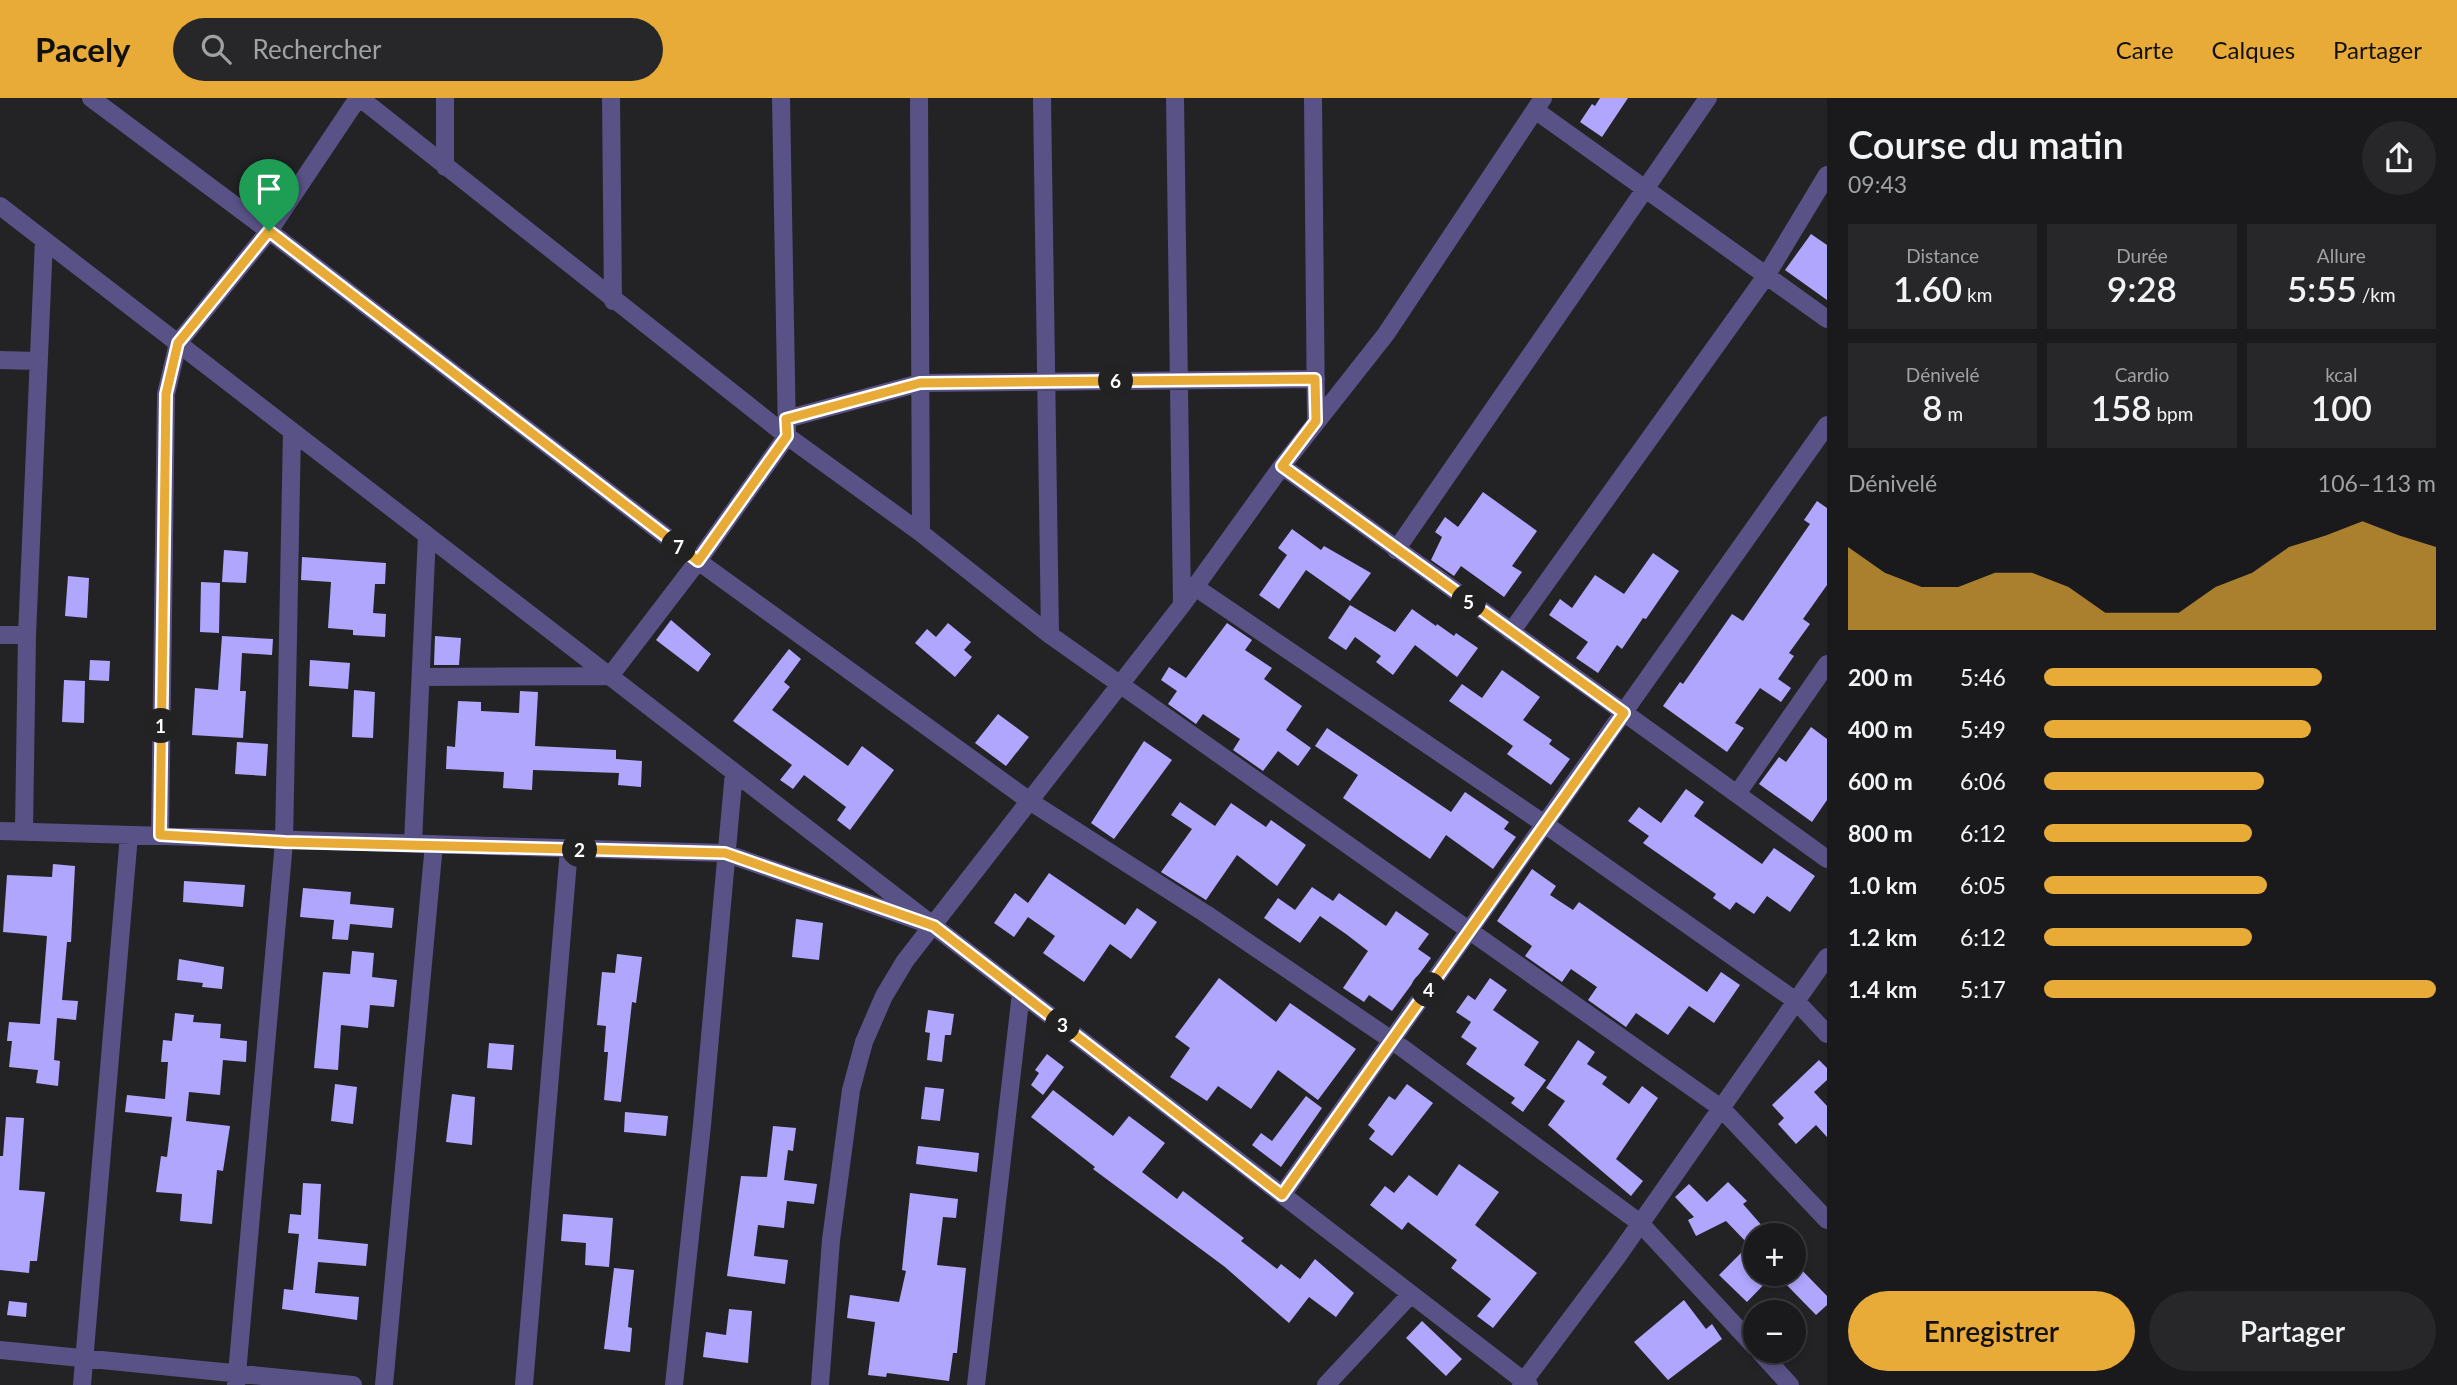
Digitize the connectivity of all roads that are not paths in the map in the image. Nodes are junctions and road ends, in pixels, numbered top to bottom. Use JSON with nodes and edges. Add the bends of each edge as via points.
{"nodes":[{"id":1,"x":91,"y":98,"type":"edge"},
{"id":2,"x":359,"y":98,"type":"edge"},
{"id":3,"x":445,"y":98,"type":"edge"},
{"id":4,"x":611,"y":98,"type":"edge"},
{"id":5,"x":781,"y":98,"type":"edge"},
{"id":6,"x":919,"y":98,"type":"edge"},
{"id":7,"x":1042,"y":98,"type":"edge"},
{"id":8,"x":1175,"y":98,"type":"edge"},
{"id":9,"x":1313,"y":98,"type":"edge"},
{"id":10,"x":1708,"y":98,"type":"edge"},
{"id":11,"x":1539,"y":104,"type":"edge"},
{"id":12,"x":445,"y":167,"type":"junction"},
{"id":13,"x":1827,"y":175,"type":"edge"},
{"id":14,"x":1644,"y":189,"type":"junction"},
{"id":15,"x":1,"y":207,"type":"edge"},
{"id":16,"x":269,"y":231,"type":"junction"},
{"id":17,"x":44,"y":240,"type":"junction"},
{"id":18,"x":1766,"y":275,"type":"junction"},
{"id":19,"x":613,"y":301,"type":"junction"},
{"id":20,"x":1827,"y":319,"type":"edge"},
{"id":21,"x":178,"y":343,"type":"junction"},
{"id":22,"x":0,"y":360,"type":"edge"},
{"id":23,"x":37,"y":361,"type":"junction"},
{"id":24,"x":1315,"y":379,"type":"junction"},
{"id":25,"x":1179,"y":380,"type":"junction"},
{"id":26,"x":1046,"y":382,"type":"junction"},
{"id":27,"x":920,"y":383,"type":"junction"},
{"id":28,"x":1316,"y":421,"type":"junction"},
{"id":29,"x":1827,"y":425,"type":"edge"},
{"id":30,"x":786,"y":428,"type":"junction"},
{"id":31,"x":292,"y":431,"type":"junction"},
{"id":32,"x":1282,"y":466,"type":"junction"},
{"id":33,"x":921,"y":533,"type":"junction"},
{"id":34,"x":427,"y":535,"type":"junction"},
{"id":35,"x":1396,"y":550,"type":"junction"},
{"id":36,"x":698,"y":561,"type":"junction"},
{"id":37,"x":1195,"y":587,"type":"junction"},
{"id":38,"x":1182,"y":605,"type":"junction"},
{"id":39,"x":1511,"y":632,"type":"junction"},
{"id":40,"x":0,"y":635,"type":"edge"},
{"id":41,"x":27,"y":635,"type":"junction"},
{"id":42,"x":1049,"y":635,"type":"junction"},
{"id":43,"x":1827,"y":664,"type":"edge"},
{"id":44,"x":610,"y":676,"type":"junction"},
{"id":45,"x":421,"y":677,"type":"junction"},
{"id":46,"x":1118,"y":683,"type":"junction"},
{"id":47,"x":1624,"y":713,"type":"junction"},
{"id":48,"x":734,"y":772,"type":"junction"},
{"id":49,"x":1737,"y":794,"type":"junction"},
{"id":50,"x":1031,"y":802,"type":"junction"},
{"id":51,"x":1546,"y":825,"type":"junction"},
{"id":52,"x":23,"y":830,"type":"junction"},
{"id":53,"x":0,"y":831,"type":"edge"},
{"id":54,"x":129,"y":835,"type":"junction"},
{"id":55,"x":160,"y":835,"type":"junction"},
{"id":56,"x":285,"y":842,"type":"junction"},
{"id":57,"x":413,"y":843,"type":"junction"},
{"id":58,"x":434,"y":844,"type":"junction"},
{"id":59,"x":569,"y":849,"type":"junction"},
{"id":60,"x":725,"y":853,"type":"junction"},
{"id":61,"x":1827,"y":859,"type":"edge"},
{"id":62,"x":934,"y":926,"type":"junction"},
{"id":63,"x":1470,"y":933,"type":"junction"},
{"id":64,"x":1827,"y":957,"type":"edge"},
{"id":65,"x":1021,"y":993,"type":"junction"},
{"id":66,"x":1796,"y":1001,"type":"junction"},
{"id":67,"x":1827,"y":1034,"type":"edge"},
{"id":68,"x":1392,"y":1041,"type":"junction"},
{"id":69,"x":1721,"y":1108,"type":"junction"},
{"id":70,"x":1282,"y":1195,"type":"junction"},
{"id":71,"x":1827,"y":1220,"type":"edge"},
{"id":72,"x":1640,"y":1223,"type":"junction"},
{"id":73,"x":1411,"y":1294,"type":"junction"},
{"id":74,"x":1743,"y":1334,"type":"edge"},
{"id":75,"x":0,"y":1350,"type":"edge"},
{"id":76,"x":86,"y":1359,"type":"junction"},
{"id":77,"x":1770,"y":1363,"type":"edge"},
{"id":78,"x":236,"y":1379,"type":"edge"},
{"id":79,"x":1525,"y":1384,"type":"edge"},
{"id":80,"x":82,"y":1385,"type":"edge"},
{"id":81,"x":353,"y":1385,"type":"edge"},
{"id":82,"x":384,"y":1385,"type":"edge"},
{"id":83,"x":524,"y":1385,"type":"edge"},
{"id":84,"x":674,"y":1385,"type":"edge"},
{"id":85,"x":820,"y":1385,"type":"edge"},
{"id":86,"x":976,"y":1385,"type":"edge"},
{"id":87,"x":1326,"y":1385,"type":"edge"},
{"id":88,"x":1790,"y":1385,"type":"edge"}],
"edges":[{"from":1,"to":16,"type":"street"},
{"from":2,"to":12,"type":"street"},
{"from":2,"to":16,"type":"street"},
{"from":3,"to":12,"type":"street"},
{"from":4,"to":19,"type":"street"},
{"from":5,"to":30,"type":"street"},
{"from":6,"to":27,"type":"street"},
{"from":7,"to":26,"type":"street"},
{"from":8,"to":25,"type":"street"},
{"from":9,"to":24,"type":"street"},
{"from":10,"to":14,"type":"street"},
{"from":11,"to":14,"type":"street"},
{"from":11,"to":28,"type":"street","via":[[1386,334]]},
{"from":12,"to":19,"type":"street"},
{"from":13,"to":18,"type":"street"},
{"from":14,"to":18,"type":"street"},
{"from":14,"to":35,"type":"street"},
{"from":15,"to":17,"type":"street"},
{"from":16,"to":21,"type":"street"},
{"from":16,"to":36,"type":"street"},
{"from":17,"to":21,"type":"street"},
{"from":17,"to":23,"type":"street"},
{"from":18,"to":20,"type":"street"},
{"from":18,"to":39,"type":"street"},
{"from":19,"to":30,"type":"street"},
{"from":21,"to":31,"type":"street"},
{"from":21,"to":55,"type":"street","via":[[166,394]]},
{"from":22,"to":23,"type":"street"},
{"from":23,"to":41,"type":"street"},
{"from":24,"to":25,"type":"street"},
{"from":24,"to":28,"type":"street"},
{"from":25,"to":26,"type":"street"},
{"from":25,"to":38,"type":"street"},
{"from":26,"to":27,"type":"street"},
{"from":26,"to":42,"type":"street"},
{"from":27,"to":30,"type":"street"},
{"from":27,"to":33,"type":"street"},
{"from":28,"to":32,"type":"street"},
{"from":29,"to":47,"type":"street"},
{"from":30,"to":33,"type":"street"},
{"from":30,"to":36,"type":"street"},
{"from":31,"to":34,"type":"street"},
{"from":31,"to":56,"type":"street"},
{"from":32,"to":35,"type":"street"},
{"from":32,"to":37,"type":"street"},
{"from":33,"to":42,"type":"street"},
{"from":34,"to":44,"type":"street"},
{"from":34,"to":45,"type":"street"},
{"from":35,"to":39,"type":"street"},
{"from":36,"to":44,"type":"street"},
{"from":36,"to":50,"type":"street"},
{"from":37,"to":38,"type":"street"},
{"from":37,"to":51,"type":"street"},
{"from":38,"to":46,"type":"street"},
{"from":39,"to":47,"type":"street"},
{"from":40,"to":41,"type":"street"},
{"from":41,"to":52,"type":"street"},
{"from":42,"to":46,"type":"street"},
{"from":43,"to":49,"type":"street"},
{"from":44,"to":45,"type":"street"},
{"from":44,"to":48,"type":"street"},
{"from":45,"to":57,"type":"street"},
{"from":46,"to":50,"type":"street"},
{"from":46,"to":63,"type":"street"},
{"from":47,"to":49,"type":"street"},
{"from":47,"to":51,"type":"street"},
{"from":48,"to":60,"type":"street"},
{"from":48,"to":62,"type":"street"},
{"from":49,"to":61,"type":"street"},
{"from":50,"to":62,"type":"street"},
{"from":50,"to":68,"type":"street"},
{"from":51,"to":63,"type":"street"},
{"from":51,"to":66,"type":"street"},
{"from":52,"to":53,"type":"street"},
{"from":52,"to":54,"type":"street"},
{"from":54,"to":55,"type":"street"},
{"from":54,"to":76,"type":"street"},
{"from":55,"to":56,"type":"street"},
{"from":56,"to":57,"type":"street"},
{"from":56,"to":78,"type":"street"},
{"from":57,"to":58,"type":"street"},
{"from":58,"to":59,"type":"street"},
{"from":58,"to":82,"type":"street"},
{"from":59,"to":60,"type":"street"},
{"from":59,"to":83,"type":"street"},
{"from":60,"to":62,"type":"street"},
{"from":60,"to":84,"type":"street"},
{"from":62,"to":65,"type":"street"},
{"from":62,"to":85,"type":"street","via":[[884,996],[864,1042],[851,1090],[831,1240]]},
{"from":63,"to":68,"type":"street"},
{"from":63,"to":69,"type":"street"},
{"from":64,"to":66,"type":"street"},
{"from":65,"to":70,"type":"street"},
{"from":65,"to":86,"type":"street"},
{"from":66,"to":67,"type":"street"},
{"from":66,"to":69,"type":"street"},
{"from":68,"to":70,"type":"street"},
{"from":68,"to":72,"type":"street"},
{"from":69,"to":71,"type":"street"},
{"from":69,"to":72,"type":"street"},
{"from":70,"to":73,"type":"street"},
{"from":72,"to":74,"type":"street"},
{"from":72,"to":79,"type":"street"},
{"from":73,"to":79,"type":"street"},
{"from":73,"to":87,"type":"street"},
{"from":75,"to":76,"type":"street"},
{"from":76,"to":78,"type":"street"},
{"from":76,"to":80,"type":"street"},
{"from":77,"to":88,"type":"street"},
{"from":78,"to":81,"type":"street"}]}
